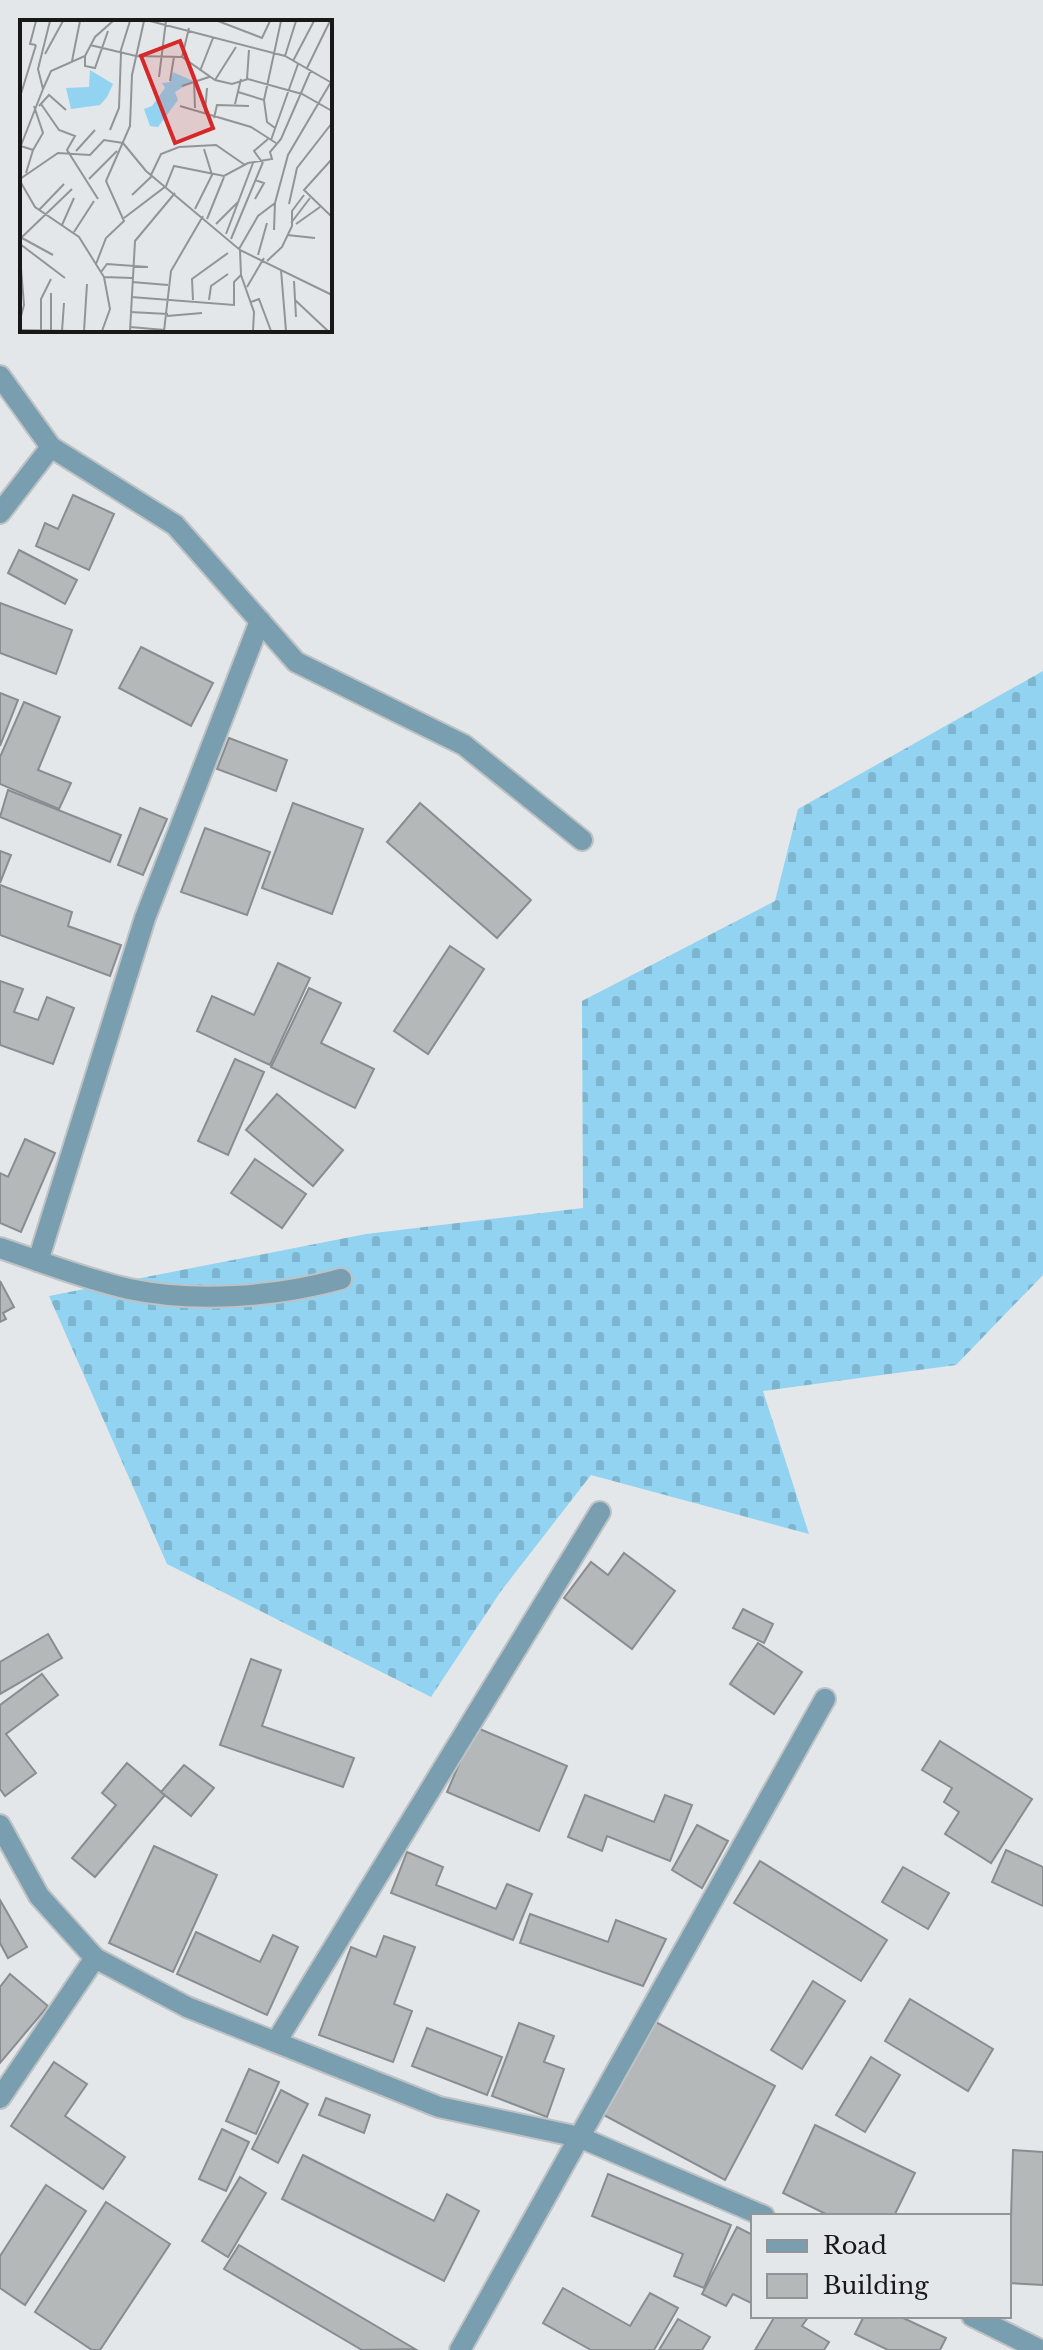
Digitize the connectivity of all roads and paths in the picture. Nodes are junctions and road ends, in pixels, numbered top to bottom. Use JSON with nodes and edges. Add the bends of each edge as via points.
{"nodes":[{"id":1,"x":0,"y":376,"type":"edge"},
{"id":2,"x":51,"y":447,"type":"junction"},
{"id":3,"x":0,"y":513,"type":"edge"},
{"id":4,"x":260,"y":621,"type":"junction"},
{"id":5,"x":582,"y":840,"type":"dead end"},
{"id":6,"x":0,"y":1248,"type":"edge"},
{"id":7,"x":38,"y":1261,"type":"junction"},
{"id":8,"x":341,"y":1279,"type":"dead end"},
{"id":9,"x":600,"y":1512,"type":"dead end"},
{"id":10,"x":825,"y":1699,"type":"dead end"},
{"id":11,"x":0,"y":1825,"type":"edge"},
{"id":12,"x":95,"y":1958,"type":"junction"},
{"id":13,"x":276,"y":2042,"type":"junction"},
{"id":14,"x":0,"y":2098,"type":"edge"},
{"id":15,"x":579,"y":2137,"type":"junction"},
{"id":16,"x":759,"y":2214,"type":"edge"},
{"id":17,"x":976,"y":2318,"type":"edge"},
{"id":18,"x":460,"y":2350,"type":"edge"},
{"id":19,"x":1040,"y":2350,"type":"edge"}],
"edges":[{"from":1,"to":2,"type":"street"},
{"from":2,"to":3,"type":"street"},
{"from":2,"to":4,"type":"street","via":[[175,525]]},
{"from":4,"to":5,"type":"street","via":[[296,662],[464,745]]},
{"from":4,"to":7,"type":"street","via":[[145,918]]},
{"from":6,"to":7,"type":"street"},
{"from":7,"to":8,"type":"street","via":[[131,1289],[226,1297],[298,1291]]},
{"from":9,"to":13,"type":"street"},
{"from":10,"to":15,"type":"street"},
{"from":11,"to":12,"type":"street","via":[[39,1896]]},
{"from":12,"to":13,"type":"street","via":[[187,2007]]},
{"from":12,"to":14,"type":"street"},
{"from":13,"to":15,"type":"street","via":[[439,2107]]},
{"from":15,"to":16,"type":"street"},
{"from":15,"to":18,"type":"street"},
{"from":17,"to":19,"type":"street"}]}
